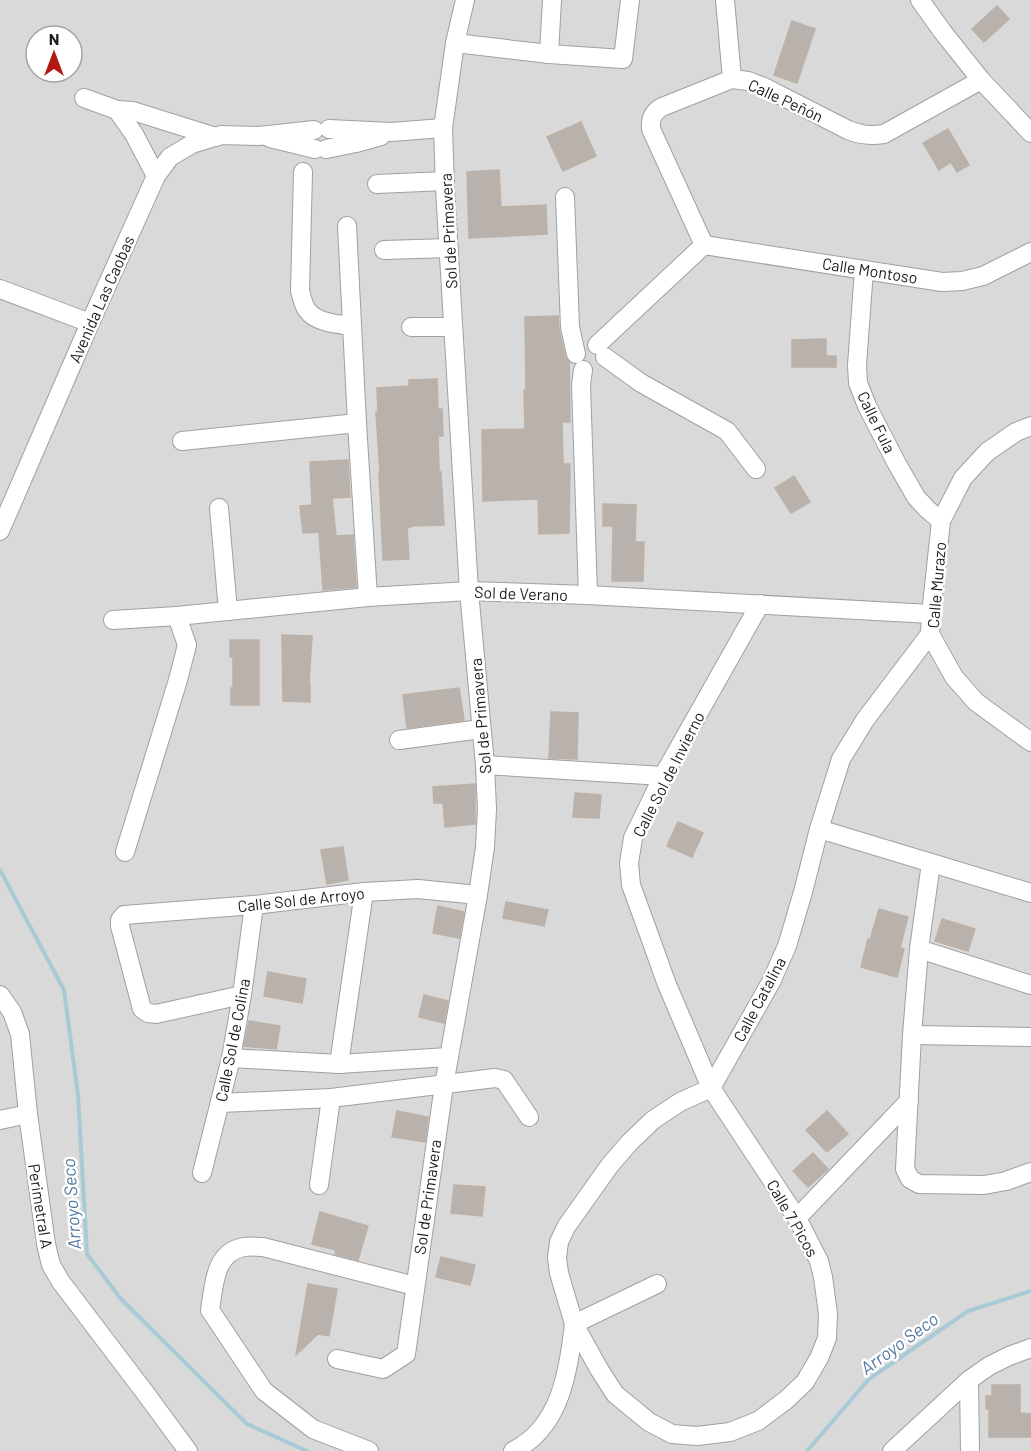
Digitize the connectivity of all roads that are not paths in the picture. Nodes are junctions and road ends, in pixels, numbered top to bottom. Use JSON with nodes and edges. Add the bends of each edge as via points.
{"nodes":[{"id":1,"x":465,"y":0,"type":"edge"},
{"id":2,"x":552,"y":0,"type":"edge"},
{"id":3,"x":630,"y":0,"type":"edge"},
{"id":4,"x":725,"y":0,"type":"edge"},
{"id":5,"x":920,"y":0,"type":"edge"},
{"id":6,"x":455,"y":43,"type":"junction"},
{"id":7,"x":549,"y":54,"type":"junction"},
{"id":8,"x":732,"y":79,"type":"junction"},
{"id":9,"x":981,"y":80,"type":"junction"},
{"id":10,"x":84,"y":98,"type":"dead end"},
{"id":11,"x":117,"y":110,"type":"junction"},
{"id":12,"x":443,"y":128,"type":"junction"},
{"id":13,"x":391,"y":132,"type":"junction"},
{"id":14,"x":1031,"y":133,"type":"edge"},
{"id":15,"x":259,"y":136,"type":"junction"},
{"id":16,"x":216,"y":137,"type":"junction"},
{"id":17,"x":303,"y":172,"type":"dead end"},
{"id":18,"x":156,"y":176,"type":"junction"},
{"id":19,"x":445,"y":181,"type":"junction"},
{"id":20,"x":376,"y":184,"type":"dead end"},
{"id":21,"x":565,"y":197,"type":"dead end"},
{"id":22,"x":347,"y":226,"type":"dead end"},
{"id":23,"x":704,"y":244,"type":"junction"},
{"id":24,"x":449,"y":248,"type":"junction"},
{"id":25,"x":384,"y":250,"type":"dead end"},
{"id":26,"x":1031,"y":252,"type":"edge"},
{"id":27,"x":864,"y":270,"type":"junction"},
{"id":28,"x":0,"y":289,"type":"edge"},
{"id":29,"x":90,"y":323,"type":"junction"},
{"id":30,"x":352,"y":326,"type":"junction"},
{"id":31,"x":411,"y":327,"type":"dead end"},
{"id":32,"x":453,"y":327,"type":"junction"},
{"id":33,"x":592,"y":359,"type":"junction"},
{"id":34,"x":357,"y":423,"type":"junction"},
{"id":35,"x":1031,"y":426,"type":"edge"},
{"id":36,"x":182,"y":441,"type":"dead end"},
{"id":37,"x":756,"y":469,"type":"dead end"},
{"id":38,"x":219,"y":508,"type":"dead end"},
{"id":39,"x":941,"y":521,"type":"junction"},
{"id":40,"x":0,"y":531,"type":"edge"},
{"id":41,"x":469,"y":591,"type":"junction"},
{"id":42,"x":588,"y":595,"type":"junction"},
{"id":43,"x":368,"y":597,"type":"junction"},
{"id":44,"x":760,"y":604,"type":"junction"},
{"id":45,"x":228,"y":611,"type":"junction"},
{"id":46,"x":931,"y":614,"type":"junction"},
{"id":47,"x":177,"y":616,"type":"junction"},
{"id":48,"x":112,"y":620,"type":"dead end"},
{"id":49,"x":930,"y":634,"type":"junction"},
{"id":50,"x":482,"y":729,"type":"junction"},
{"id":51,"x":399,"y":740,"type":"dead end"},
{"id":52,"x":1031,"y":742,"type":"edge"},
{"id":53,"x":485,"y":765,"type":"junction"},
{"id":54,"x":663,"y":776,"type":"junction"},
{"id":55,"x":819,"y":829,"type":"junction"},
{"id":56,"x":125,"y":852,"type":"dead end"},
{"id":57,"x":931,"y":863,"type":"junction"},
{"id":58,"x":364,"y":892,"type":"junction"},
{"id":59,"x":1031,"y":893,"type":"edge"},
{"id":60,"x":478,"y":896,"type":"junction"},
{"id":61,"x":254,"y":905,"type":"junction"},
{"id":62,"x":919,"y":949,"type":"junction"},
{"id":63,"x":1031,"y":985,"type":"edge"},
{"id":64,"x":0,"y":995,"type":"edge"},
{"id":65,"x":242,"y":995,"type":"junction"},
{"id":66,"x":912,"y":1035,"type":"junction"},
{"id":67,"x":1031,"y":1037,"type":"edge"},
{"id":68,"x":448,"y":1057,"type":"junction"},
{"id":69,"x":231,"y":1058,"type":"junction"},
{"id":70,"x":339,"y":1064,"type":"junction"},
{"id":71,"x":444,"y":1085,"type":"junction"},
{"id":72,"x":711,"y":1089,"type":"junction"},
{"id":73,"x":331,"y":1098,"type":"junction"},
{"id":74,"x":909,"y":1101,"type":"junction"},
{"id":75,"x":220,"y":1102,"type":"junction"},
{"id":76,"x":28,"y":1114,"type":"junction"},
{"id":77,"x":529,"y":1117,"type":"dead end"},
{"id":78,"x":0,"y":1120,"type":"edge"},
{"id":79,"x":1031,"y":1172,"type":"edge"},
{"id":80,"x":202,"y":1173,"type":"dead end"},
{"id":81,"x":320,"y":1185,"type":"dead end"},
{"id":82,"x":797,"y":1218,"type":"junction"},
{"id":83,"x":657,"y":1284,"type":"dead end"},
{"id":84,"x":414,"y":1286,"type":"junction"},
{"id":85,"x":574,"y":1324,"type":"junction"},
{"id":86,"x":1031,"y":1348,"type":"edge"},
{"id":87,"x":337,"y":1359,"type":"dead end"},
{"id":88,"x":969,"y":1380,"type":"junction"},
{"id":89,"x":188,"y":1451,"type":"edge"},
{"id":90,"x":369,"y":1451,"type":"edge"},
{"id":91,"x":513,"y":1451,"type":"edge"},
{"id":92,"x":892,"y":1451,"type":"edge"},
{"id":93,"x":970,"y":1451,"type":"edge"}],
"edges":[{"from":1,"to":6,"type":"street","name":"Sol de Primavera"},
{"from":2,"to":7,"type":"street"},
{"from":3,"to":7,"type":"street","via":[[623,59]]},
{"from":4,"to":8,"type":"street"},
{"from":5,"to":9,"type":"street"},
{"from":6,"to":7,"type":"street"},
{"from":6,"to":12,"type":"street","name":"Sol de Primavera"},
{"from":8,"to":9,"type":"street","name":"Calle Peñón","via":[[764,87],[848,130],[872,135],[884,134]]},
{"from":8,"to":23,"type":"street","name":"Calle Peñón","via":[[662,106],[653,113],[650,123]]},
{"from":9,"to":14,"type":"street"},
{"from":10,"to":11,"type":"street"},
{"from":11,"to":16,"type":"street","via":[[133,111]]},
{"from":11,"to":18,"type":"street","via":[[135,134]]},
{"from":12,"to":13,"type":"street","name":"Avenida Las Caobas"},
{"from":12,"to":19,"type":"street","name":"Sol de Primavera"},
{"from":13,"to":15,"type":"street","name":"Avenida Las Caobas","via":[[322,129]]},
{"from":13,"to":15,"type":"street","name":"Avenida Las Caobas","via":[[320,149]]},
{"from":15,"to":16,"type":"street","name":"Avenida Las Caobas"},
{"from":16,"to":18,"type":"street","name":"Avenida Las Caobas","via":[[192,144],[170,158]]},
{"from":17,"to":30,"type":"street","via":[[300,291],[306,309],[316,318]]},
{"from":18,"to":29,"type":"street","name":"Avenida Las Caobas"},
{"from":19,"to":20,"type":"street"},
{"from":19,"to":24,"type":"street","name":"Sol de Primavera"},
{"from":21,"to":33,"type":"street","via":[[570,327]]},
{"from":22,"to":30,"type":"street"},
{"from":23,"to":27,"type":"street","name":"Calle Montoso"},
{"from":23,"to":33,"type":"street"},
{"from":24,"to":25,"type":"street"},
{"from":24,"to":32,"type":"street","name":"Sol de Primavera"},
{"from":26,"to":27,"type":"street","name":"Calle Montoso","via":[[983,276],[962,281],[942,282]]},
{"from":27,"to":39,"type":"street","name":"Calle Fula","via":[[858,383],[916,496]]},
{"from":28,"to":29,"type":"street"},
{"from":29,"to":40,"type":"street","name":"Avenida Las Caobas"},
{"from":30,"to":34,"type":"street"},
{"from":31,"to":32,"type":"street"},
{"from":32,"to":41,"type":"street","name":"Sol de Primavera"},
{"from":33,"to":37,"type":"street","via":[[726,431]]},
{"from":33,"to":42,"type":"street","via":[[581,385]]},
{"from":34,"to":36,"type":"street"},
{"from":34,"to":43,"type":"street"},
{"from":35,"to":39,"type":"street","name":"Calle Murazo","via":[[987,452],[963,478]]},
{"from":38,"to":45,"type":"street"},
{"from":39,"to":46,"type":"street","name":"Calle Murazo"},
{"from":41,"to":42,"type":"street","name":"Sol de Verano"},
{"from":41,"to":43,"type":"street","name":"Sol de Verano"},
{"from":41,"to":50,"type":"street","name":"Sol de Primavera"},
{"from":42,"to":44,"type":"street","name":"Sol de Verano"},
{"from":43,"to":45,"type":"street","name":"Sol de Verano"},
{"from":44,"to":46,"type":"street","name":"Sol de Verano"},
{"from":44,"to":54,"type":"street","name":"Calle Sol de Invierno"},
{"from":45,"to":47,"type":"street","name":"Sol de Verano"},
{"from":46,"to":49,"type":"street","name":"Calle Murazo"},
{"from":47,"to":48,"type":"street","name":"Sol de Verano"},
{"from":47,"to":56,"type":"street","via":[[187,645]]},
{"from":49,"to":52,"type":"street","name":"Calle Murazo","via":[[954,677],[976,702]]},
{"from":49,"to":55,"type":"street","name":"Calle Catalina","via":[[865,720],[841,759]]},
{"from":50,"to":51,"type":"street"},
{"from":50,"to":53,"type":"street","name":"Sol de Primavera"},
{"from":53,"to":54,"type":"street"},
{"from":53,"to":60,"type":"street","name":"Sol de Primavera","via":[[485,847]]},
{"from":54,"to":72,"type":"street","name":"Calle Sol de Invierno","via":[[633,838],[631,885]]},
{"from":55,"to":57,"type":"street"},
{"from":55,"to":72,"type":"street","name":"Calle Catalina","via":[[787,946]]},
{"from":57,"to":59,"type":"street"},
{"from":57,"to":62,"type":"street"},
{"from":58,"to":60,"type":"street","name":"Calle Sol de Arroyo","via":[[418,889]]},
{"from":58,"to":61,"type":"street","name":"Calle Sol de Arroyo"},
{"from":58,"to":70,"type":"street"},
{"from":60,"to":68,"type":"street","name":"Sol de Primavera"},
{"from":61,"to":65,"type":"street","name":"Calle Sol de Colina"},
{"from":61,"to":65,"type":"street","name":"Calle Sol de Arroyo","via":[[124,915],[120,920],[142,1009],[148,1013]]},
{"from":62,"to":63,"type":"street"},
{"from":62,"to":66,"type":"street"},
{"from":64,"to":76,"type":"street","name":"Perimetral A","via":[[20,1034]]},
{"from":65,"to":69,"type":"street","name":"Calle Sol de Colina"},
{"from":66,"to":67,"type":"street"},
{"from":66,"to":74,"type":"street"},
{"from":68,"to":70,"type":"street"},
{"from":68,"to":71,"type":"street","name":"Sol de Primavera"},
{"from":69,"to":70,"type":"street"},
{"from":69,"to":75,"type":"street","name":"Calle Sol de Colina"},
{"from":71,"to":73,"type":"street"},
{"from":71,"to":77,"type":"street","via":[[500,1078]]},
{"from":71,"to":84,"type":"street","name":"Sol de Primavera"},
{"from":72,"to":82,"type":"street","name":"Calle 7 Picos"},
{"from":72,"to":85,"type":"street","via":[[680,1102],[653,1120],[609,1165],[566,1227],[557,1258]]},
{"from":73,"to":75,"type":"street"},
{"from":73,"to":81,"type":"street"},
{"from":74,"to":79,"type":"street","via":[[905,1169],[910,1179],[919,1184],[984,1185]]},
{"from":74,"to":82,"type":"street"},
{"from":75,"to":80,"type":"street","name":"Calle Sol de Colina"},
{"from":76,"to":78,"type":"street"},
{"from":76,"to":89,"type":"street","name":"Perimetral A","via":[[51,1265]]},
{"from":82,"to":85,"type":"street","name":"Calle 7 Picos","via":[[823,1277],[827,1338],[805,1382],[758,1421],[730,1432],[697,1437],[672,1434],[649,1422],[615,1394]]},
{"from":83,"to":85,"type":"street"},
{"from":84,"to":87,"type":"street","name":"Sol de Primavera","via":[[406,1354],[383,1370]]},
{"from":84,"to":90,"type":"street","via":[[263,1247],[229,1252],[219,1265],[210,1310],[264,1391],[313,1429]]},
{"from":85,"to":91,"type":"street","via":[[565,1383],[557,1405],[540,1432]]},
{"from":86,"to":88,"type":"street","via":[[989,1366]]},
{"from":88,"to":92,"type":"street"},
{"from":88,"to":93,"type":"street"}]}
